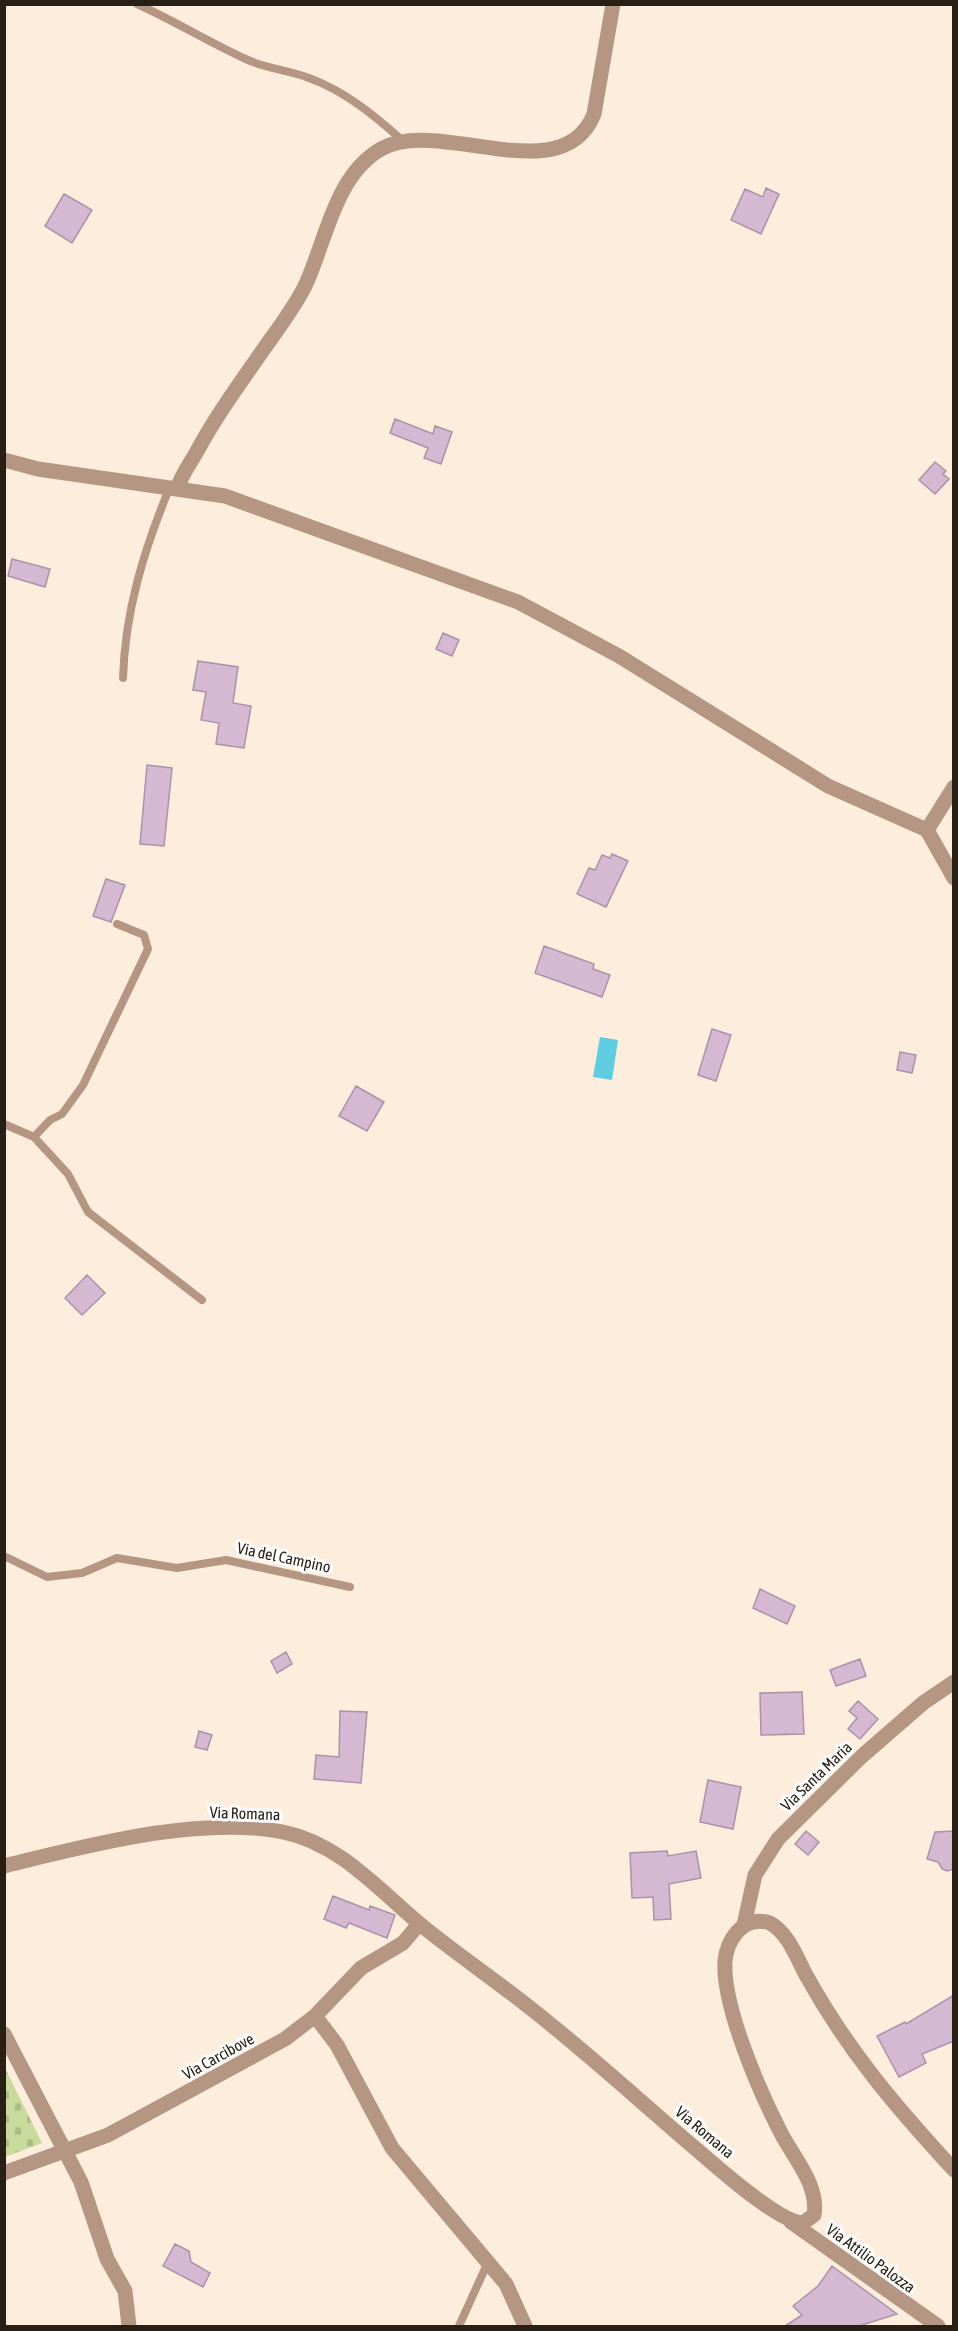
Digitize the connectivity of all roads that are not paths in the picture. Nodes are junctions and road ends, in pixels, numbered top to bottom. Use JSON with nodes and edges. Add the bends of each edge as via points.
{"nodes":[{"id":1,"x":137,"y":4,"type":"edge"},
{"id":2,"x":613,"y":4,"type":"edge"},
{"id":3,"x":404,"y":141,"type":"junction"},
{"id":4,"x":4,"y":460,"type":"edge"},
{"id":5,"x":173,"y":489,"type":"junction"},
{"id":6,"x":123,"y":678,"type":"dead end"},
{"id":7,"x":954,"y":787,"type":"edge"},
{"id":8,"x":927,"y":830,"type":"junction"},
{"id":9,"x":954,"y":878,"type":"edge"},
{"id":10,"x":117,"y":924,"type":"dead end"},
{"id":11,"x":4,"y":1124,"type":"edge"},
{"id":12,"x":34,"y":1137,"type":"junction"},
{"id":13,"x":202,"y":1300,"type":"dead end"},
{"id":14,"x":4,"y":1556,"type":"edge"},
{"id":15,"x":350,"y":1587,"type":"dead end"},
{"id":16,"x":954,"y":1682,"type":"edge"},
{"id":17,"x":4,"y":1866,"type":"edge"},
{"id":18,"x":419,"y":1924,"type":"junction"},
{"id":19,"x":744,"y":1925,"type":"junction"},
{"id":20,"x":315,"y":2016,"type":"junction"},
{"id":21,"x":4,"y":2034,"type":"edge"},
{"id":22,"x":954,"y":2170,"type":"edge"},
{"id":23,"x":4,"y":2173,"type":"edge"},
{"id":24,"x":784,"y":2216,"type":"junction"},
{"id":25,"x":488,"y":2262,"type":"junction"},
{"id":26,"x":129,"y":2326,"type":"edge"},
{"id":27,"x":459,"y":2326,"type":"edge"},
{"id":28,"x":525,"y":2326,"type":"edge"},
{"id":29,"x":938,"y":2326,"type":"edge"}],
"edges":[{"from":1,"to":3,"type":"lane","via":[[252,62],[332,88]]},
{"from":2,"to":3,"type":"street","via":[[594,114],[588,128],[572,142],[556,148],[523,151]]},
{"from":3,"to":5,"type":"street","via":[[374,154],[350,182],[332,215],[301,295],[219,413]]},
{"from":4,"to":5,"type":"street","via":[[38,469]]},
{"from":5,"to":6,"type":"lane","via":[[144,552],[124,639]]},
{"from":5,"to":8,"type":"street","via":[[210,492],[253,505],[518,602],[629,662],[828,786]]},
{"from":7,"to":8,"type":"street"},
{"from":8,"to":9,"type":"street"},
{"from":10,"to":12,"type":"lane","via":[[144,935],[148,949],[83,1085],[62,1114]]},
{"from":11,"to":12,"type":"lane"},
{"from":12,"to":13,"type":"lane","via":[[68,1174],[88,1212]]},
{"from":14,"to":15,"type":"lane","name":"Via del Campino","via":[[47,1577],[82,1573],[117,1558],[177,1568],[226,1560]]},
{"from":16,"to":19,"type":"street","name":"Via Santa Maria","via":[[923,1703],[855,1762],[774,1844],[752,1882]]},
{"from":17,"to":18,"type":"street","name":"Via Romana","via":[[171,1833],[221,1828],[273,1830],[305,1838],[332,1851]]},
{"from":18,"to":20,"type":"street","name":"Via Carcibove","via":[[404,1943],[361,1968]]},
{"from":18,"to":24,"type":"street","name":"Via Romana","via":[[535,2012],[735,2181]]},
{"from":19,"to":22,"type":"street","via":[[765,1921],[780,1930],[855,2055]]},
{"from":19,"to":24,"type":"street","via":[[726,1953],[725,1977],[730,1997],[758,2080],[814,2199],[814,2215],[807,2222]]},
{"from":20,"to":23,"type":"street","name":"Via Carcibove","via":[[285,2039],[119,2130]]},
{"from":20,"to":25,"type":"street","via":[[337,2045],[392,2148]]},
{"from":21,"to":26,"type":"street","via":[[73,2165],[107,2259],[125,2292]]},
{"from":24,"to":29,"type":"street","name":"Via Attilio Palozza"},
{"from":25,"to":27,"type":"lane"},
{"from":25,"to":28,"type":"street","via":[[510,2289]]}]}
